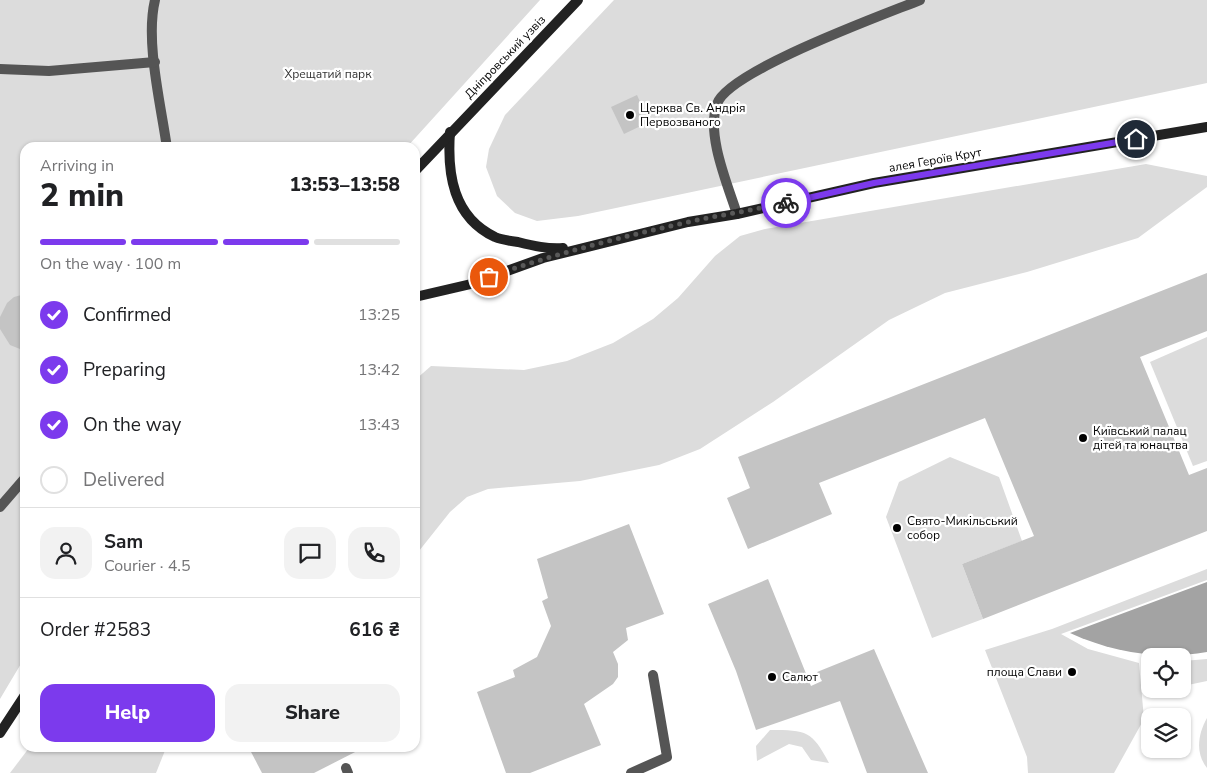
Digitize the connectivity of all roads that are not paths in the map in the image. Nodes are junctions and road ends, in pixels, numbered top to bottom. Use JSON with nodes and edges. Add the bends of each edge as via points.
{"nodes":[{"id":1,"x":154,"y":0,"type":"edge"},
{"id":2,"x":578,"y":0,"type":"edge"},
{"id":3,"x":920,"y":0,"type":"edge"},
{"id":4,"x":155,"y":62,"type":"junction"},
{"id":5,"x":0,"y":69,"type":"edge"},
{"id":6,"x":1207,"y":127,"type":"edge"},
{"id":7,"x":450,"y":132,"type":"junction"},
{"id":8,"x":166,"y":142,"type":"edge"},
{"id":9,"x":420,"y":165,"type":"edge"},
{"id":10,"x":737,"y":214,"type":"junction"},
{"id":11,"x":581,"y":248,"type":"junction"},
{"id":12,"x":420,"y":295,"type":"edge"},
{"id":13,"x":20,"y":484,"type":"edge"},
{"id":14,"x":0,"y":507,"type":"edge"},
{"id":15,"x":653,"y":675,"type":"dead end"},
{"id":16,"x":20,"y":703,"type":"edge"},
{"id":17,"x":0,"y":733,"type":"edge"},
{"id":18,"x":631,"y":773,"type":"edge"}],
"edges":[{"from":1,"to":4,"type":"lane","via":[[151,16]]},
{"from":2,"to":7,"type":"main road","name":"Дніпровський узвіз"},
{"from":3,"to":10,"type":"lane","via":[[786,54],[723,92],[713,126]]},
{"from":4,"to":5,"type":"lane","via":[[49,71]]},
{"from":4,"to":8,"type":"lane"},
{"from":6,"to":10,"type":"main road","name":"алея Героїв Крут","via":[[874,183]]},
{"from":7,"to":9,"type":"main road","name":"Дніпровський узвіз"},
{"from":7,"to":11,"type":"main road","via":[[448,161],[453,187],[465,211],[479,228],[497,238],[543,249]]},
{"from":10,"to":11,"type":"main road","name":"алея Героїв Крут","via":[[688,222]]},
{"from":11,"to":12,"type":"main road","via":[[470,284]]},
{"from":13,"to":14,"type":"lane"},
{"from":15,"to":18,"type":"lane","via":[[667,757]]},
{"from":16,"to":17,"type":"main road"}]}
